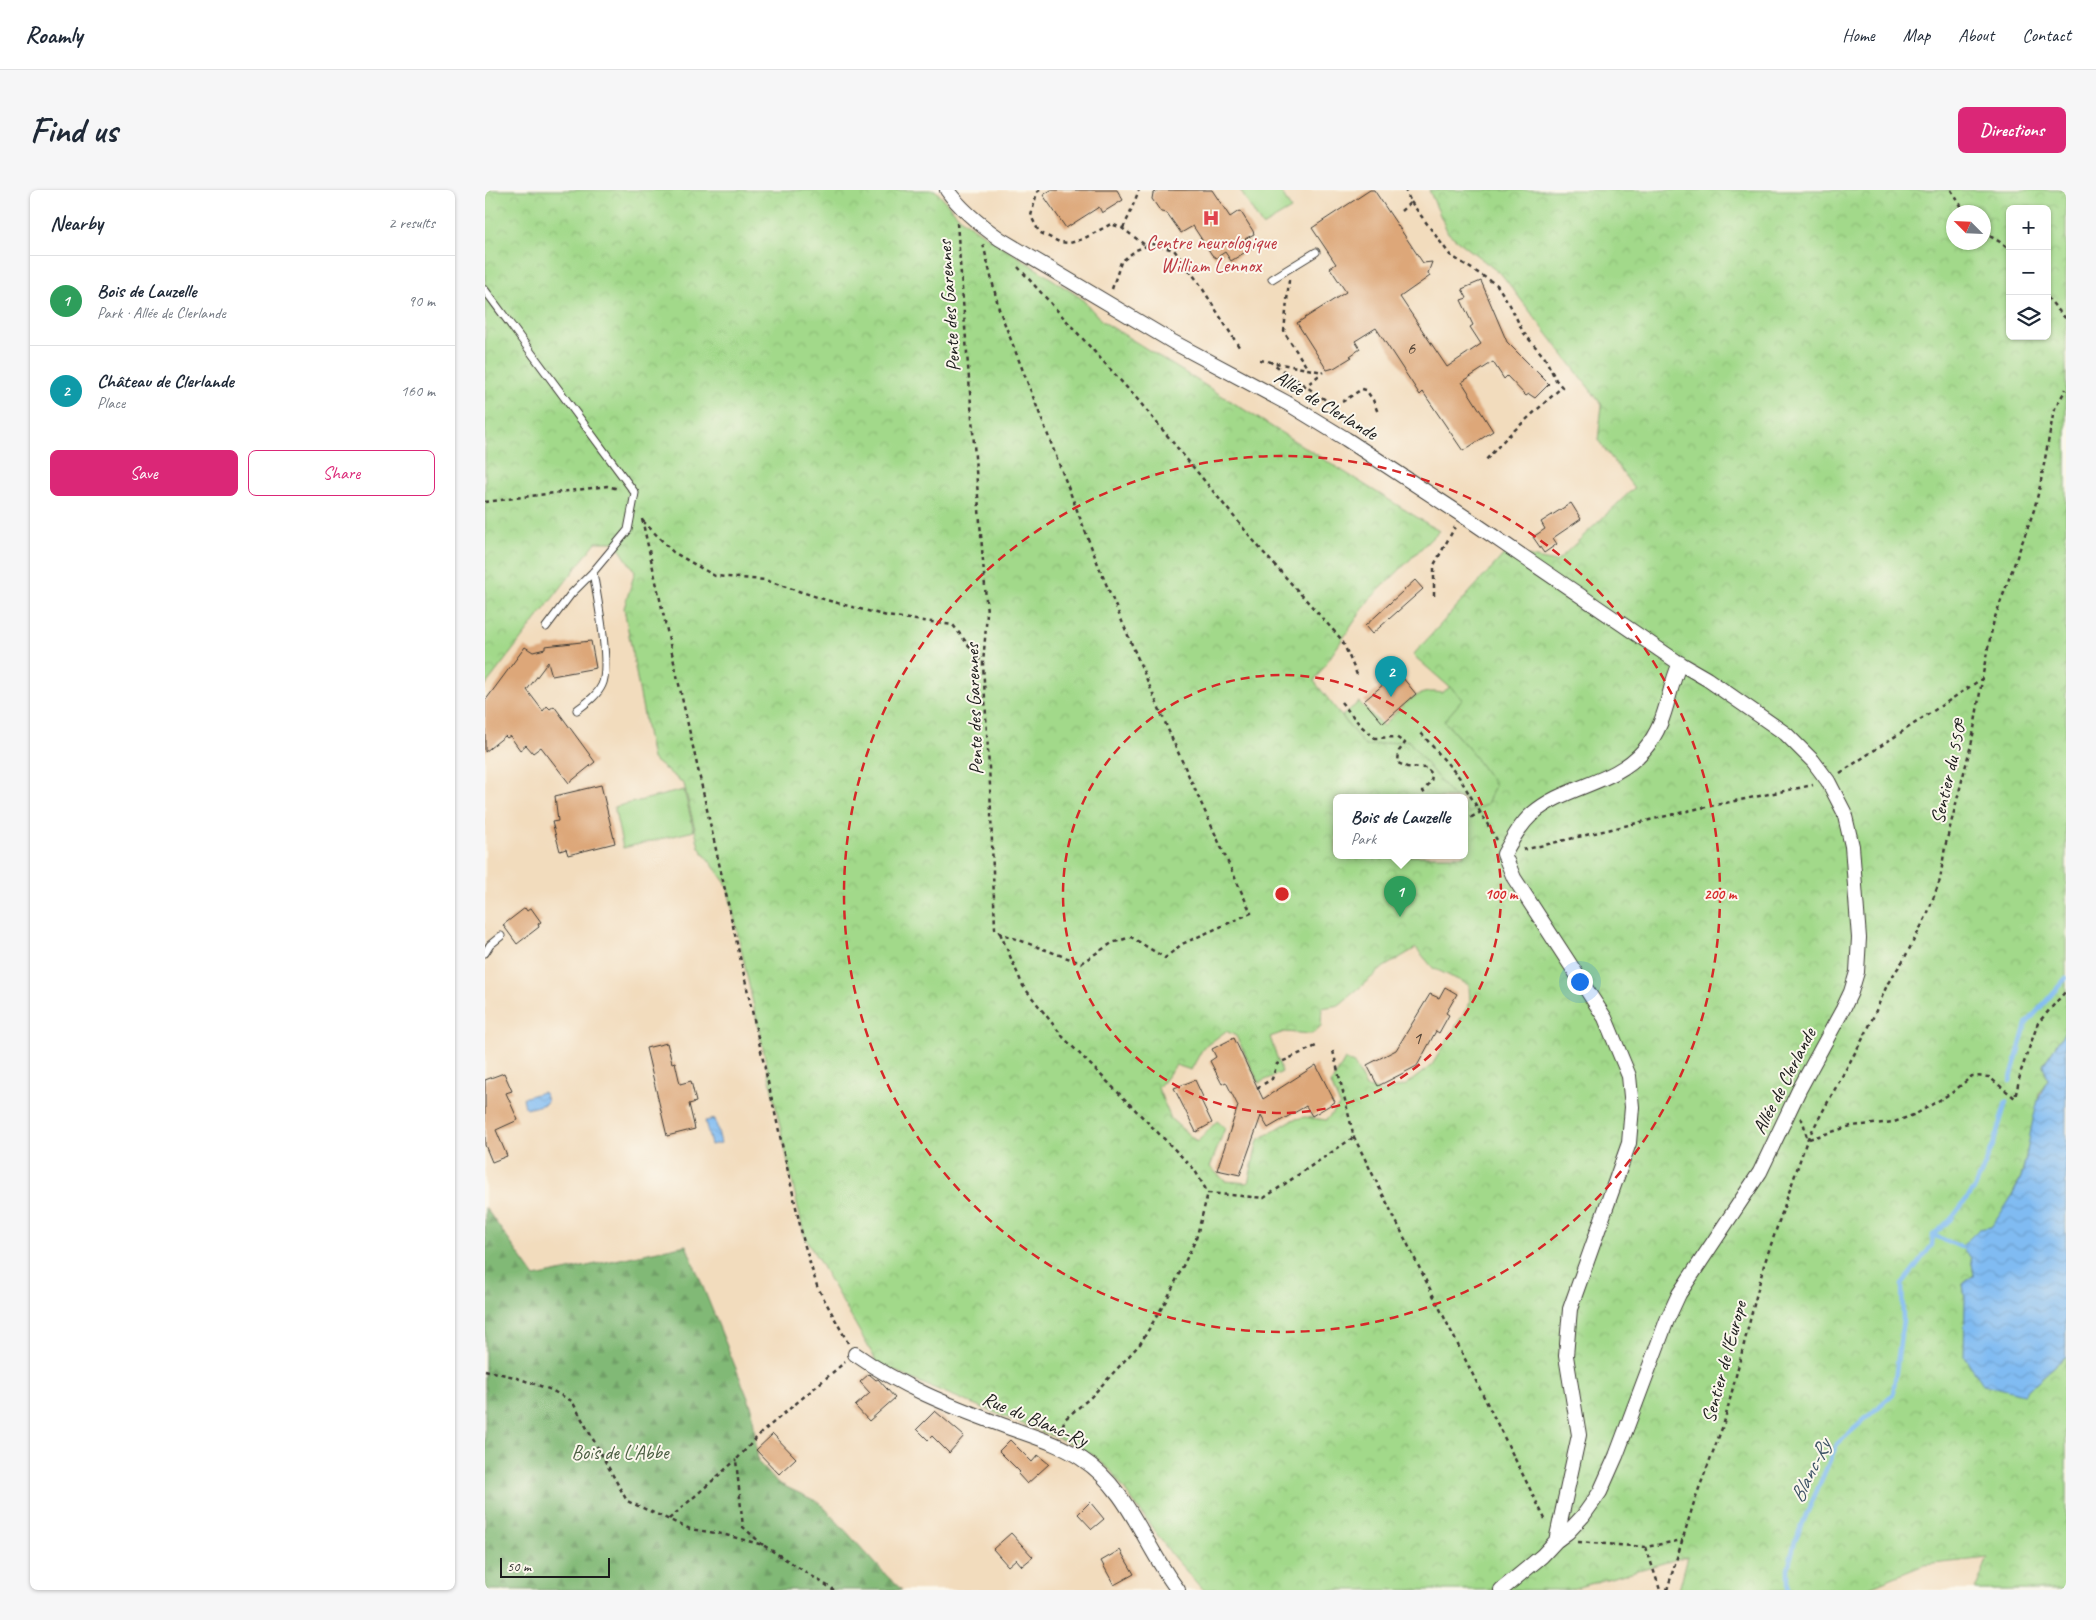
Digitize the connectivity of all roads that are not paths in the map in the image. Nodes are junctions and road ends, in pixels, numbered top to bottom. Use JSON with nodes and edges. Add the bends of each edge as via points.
{"nodes":[{"id":1,"x":947,"y":190,"type":"edge"},
{"id":2,"x":1316,"y":252,"type":"dead end"},
{"id":3,"x":1273,"y":279,"type":"dead end"},
{"id":4,"x":485,"y":290,"type":"edge"},
{"id":5,"x":593,"y":572,"type":"junction"},
{"id":6,"x":546,"y":627,"type":"dead end"},
{"id":7,"x":1680,"y":663,"type":"junction"},
{"id":8,"x":577,"y":710,"type":"dead end"},
{"id":9,"x":501,"y":936,"type":"dead end"},
{"id":10,"x":485,"y":953,"type":"edge"},
{"id":11,"x":855,"y":1354,"type":"road end"},
{"id":12,"x":1556,"y":1541,"type":"junction"},
{"id":13,"x":1178,"y":1590,"type":"edge"},
{"id":14,"x":1501,"y":1590,"type":"edge"}],
"edges":[{"from":1,"to":7,"type":"street","name":"Allée de Clerlande","via":[[955,203],[978,223],[1027,256],[1347,439]]},
{"from":2,"to":3,"type":"lane"},
{"from":4,"to":5,"type":"lane","via":[[635,493],[627,530]]},
{"from":5,"to":6,"type":"lane"},
{"from":5,"to":8,"type":"lane","via":[[605,672],[602,686],[594,697]]},
{"from":7,"to":12,"type":"street","via":[[1669,703],[1643,751],[1613,774],[1542,806],[1520,827],[1505,854],[1514,878],[1605,1018],[1629,1076],[1632,1108],[1629,1143],[1570,1310],[1566,1356],[1579,1435]]},
{"from":7,"to":12,"type":"street","name":"Allée de Clerlande","via":[[1787,734],[1828,781],[1844,812],[1851,837],[1858,959],[1849,998],[1760,1172],[1679,1294],[1600,1492],[1573,1528]]},
{"from":9,"to":10,"type":"lane"},
{"from":11,"to":13,"type":"street","name":"Rue du Blanc-Ry","via":[[933,1399],[1082,1459],[1126,1506]]},
{"from":12,"to":14,"type":"street","name":"Allée de Clerlande"}]}
